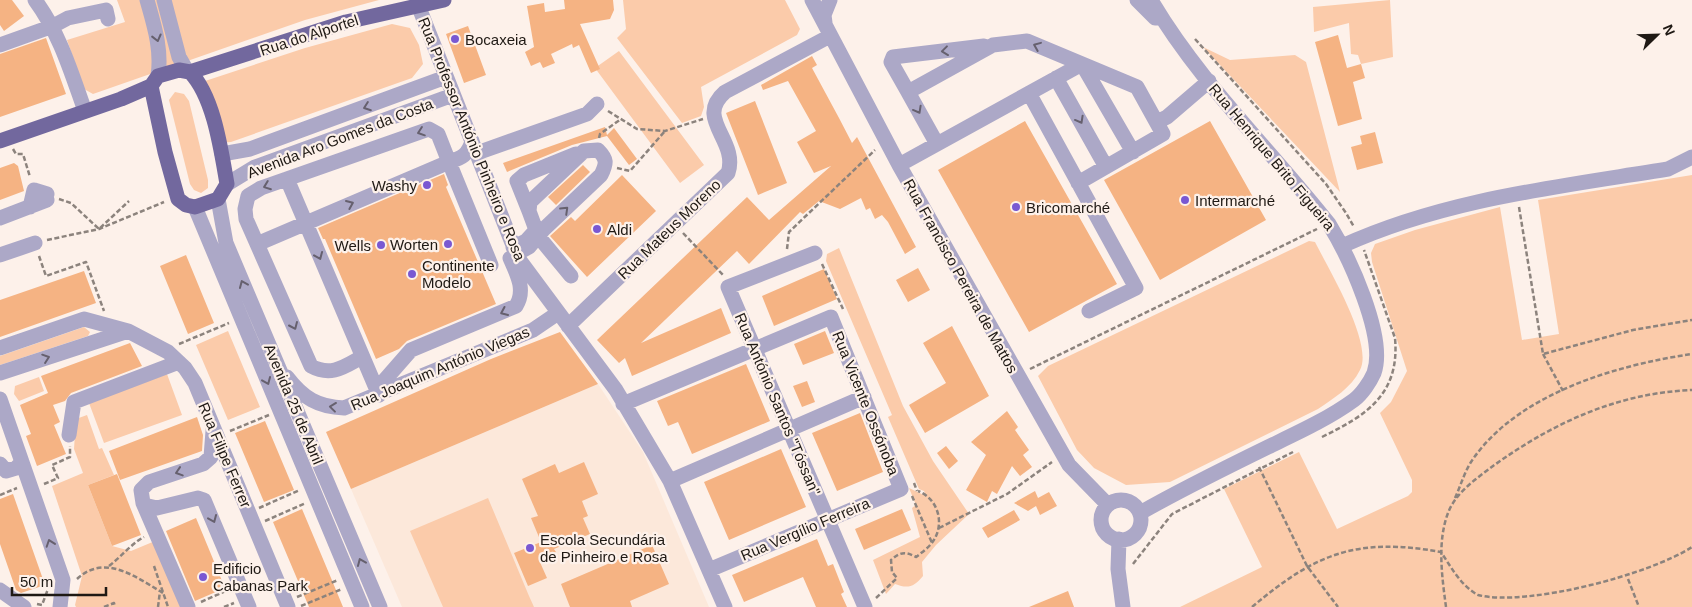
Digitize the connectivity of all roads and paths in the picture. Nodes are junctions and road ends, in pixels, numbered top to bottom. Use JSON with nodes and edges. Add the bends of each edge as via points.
{"nodes":[{"id":1,"x":36,"y":0,"type":"edge"},
{"id":2,"x":147,"y":0,"type":"edge"},
{"id":3,"x":164,"y":0,"type":"edge"},
{"id":4,"x":444,"y":0,"type":"edge"},
{"id":5,"x":812,"y":0,"type":"edge"},
{"id":6,"x":830,"y":0,"type":"edge"},
{"id":7,"x":1137,"y":0,"type":"edge"},
{"id":8,"x":1151,"y":0,"type":"edge"},
{"id":9,"x":418,"y":6,"type":"junction"},
{"id":10,"x":108,"y":19,"type":"dead end"},
{"id":11,"x":54,"y":26,"type":"junction"},
{"id":12,"x":1169,"y":31,"type":"junction"},
{"id":13,"x":828,"y":32,"type":"junction"},
{"id":14,"x":1189,"y":33,"type":"dead end"},
{"id":15,"x":2,"y":43,"type":"edge"},
{"id":16,"x":993,"y":45,"type":"junction"},
{"id":17,"x":1082,"y":64,"type":"junction"},
{"id":18,"x":194,"y":73,"type":"junction"},
{"id":19,"x":446,"y":77,"type":"junction"},
{"id":20,"x":1056,"y":78,"type":"junction"},
{"id":21,"x":154,"y":81,"type":"junction"},
{"id":22,"x":1209,"y":82,"type":"junction"},
{"id":23,"x":908,"y":92,"type":"junction"},
{"id":24,"x":1029,"y":93,"type":"junction"},
{"id":25,"x":453,"y":95,"type":"junction"},
{"id":26,"x":121,"y":99,"type":"junction"},
{"id":27,"x":597,"y":104,"type":"joint"},
{"id":28,"x":85,"y":111,"type":"junction"},
{"id":29,"x":714,"y":115,"type":"junction"},
{"id":30,"x":622,"y":119,"type":"junction"},
{"id":31,"x":1157,"y":122,"type":"junction"},
{"id":32,"x":158,"y":123,"type":"junction"},
{"id":33,"x":664,"y":131,"type":"junction"},
{"id":34,"x":0,"y":141,"type":"edge"},
{"id":35,"x":937,"y":144,"type":"junction"},
{"id":36,"x":474,"y":147,"type":"junction"},
{"id":37,"x":875,"y":150,"type":"dead end"},
{"id":38,"x":591,"y":151,"type":"junction"},
{"id":39,"x":1133,"y":152,"type":"junction"},
{"id":40,"x":23,"y":154,"type":"dead end"},
{"id":41,"x":222,"y":154,"type":"junction"},
{"id":42,"x":1692,"y":157,"type":"edge"},
{"id":43,"x":449,"y":162,"type":"junction"},
{"id":44,"x":606,"y":165,"type":"junction"},
{"id":45,"x":899,"y":165,"type":"junction"},
{"id":46,"x":1106,"y":167,"type":"junction"},
{"id":47,"x":287,"y":179,"type":"junction"},
{"id":48,"x":1078,"y":183,"type":"junction"},
{"id":49,"x":227,"y":184,"type":"junction"},
{"id":50,"x":1517,"y":193,"type":"junction"},
{"id":51,"x":47,"y":196,"type":"junction"},
{"id":52,"x":177,"y":196,"type":"junction"},
{"id":53,"x":218,"y":199,"type":"junction"},
{"id":54,"x":128,"y":201,"type":"dead end"},
{"id":55,"x":195,"y":206,"type":"junction"},
{"id":56,"x":529,"y":211,"type":"junction"},
{"id":57,"x":0,"y":218,"type":"edge"},
{"id":58,"x":305,"y":223,"type":"junction"},
{"id":59,"x":504,"y":223,"type":"junction"},
{"id":60,"x":675,"y":224,"type":"junction"},
{"id":61,"x":1329,"y":224,"type":"junction"},
{"id":62,"x":99,"y":228,"type":"junction"},
{"id":63,"x":537,"y":233,"type":"junction"},
{"id":64,"x":1360,"y":238,"type":"junction"},
{"id":65,"x":35,"y":243,"type":"junction"},
{"id":66,"x":257,"y":244,"type":"junction"},
{"id":67,"x":1342,"y":246,"type":"junction"},
{"id":68,"x":515,"y":250,"type":"junction"},
{"id":69,"x":815,"y":253,"type":"dead end"},
{"id":70,"x":0,"y":255,"type":"edge"},
{"id":71,"x":491,"y":265,"type":"dead end"},
{"id":72,"x":785,"y":265,"type":"junction"},
{"id":73,"x":570,"y":276,"type":"dead end"},
{"id":74,"x":733,"y":286,"type":"junction"},
{"id":75,"x":1089,"y":311,"type":"dead end"},
{"id":76,"x":558,"y":313,"type":"junction"},
{"id":77,"x":1692,"y":320,"type":"edge"},
{"id":78,"x":109,"y":326,"type":"junction"},
{"id":79,"x":568,"y":326,"type":"junction"},
{"id":80,"x":217,"y":328,"type":"dead end"},
{"id":81,"x":128,"y":331,"type":"junction"},
{"id":82,"x":190,"y":339,"type":"dead end"},
{"id":83,"x":0,"y":348,"type":"edge"},
{"id":84,"x":755,"y":348,"type":"junction"},
{"id":85,"x":1543,"y":354,"type":"junction"},
{"id":86,"x":1692,"y":354,"type":"edge"},
{"id":87,"x":362,"y":357,"type":"junction"},
{"id":88,"x":179,"y":362,"type":"junction"},
{"id":89,"x":276,"y":363,"type":"junction"},
{"id":90,"x":0,"y":374,"type":"edge"},
{"id":91,"x":1017,"y":375,"type":"junction"},
{"id":92,"x":1692,"y":390,"type":"edge"},
{"id":93,"x":1563,"y":391,"type":"junction"},
{"id":94,"x":379,"y":395,"type":"junction"},
{"id":95,"x":864,"y":397,"type":"junction"},
{"id":96,"x":0,"y":399,"type":"edge"},
{"id":97,"x":622,"y":404,"type":"junction"},
{"id":98,"x":279,"y":410,"type":"junction"},
{"id":99,"x":789,"y":429,"type":"junction"},
{"id":100,"x":215,"y":432,"type":"junction"},
{"id":101,"x":69,"y":435,"type":"joint"},
{"id":102,"x":1320,"y":438,"type":"dead end"},
{"id":103,"x":1295,"y":451,"type":"dead end"},
{"id":104,"x":1253,"y":454,"type":"junction"},
{"id":105,"x":22,"y":462,"type":"junction"},
{"id":106,"x":1052,"y":462,"type":"dead end"},
{"id":107,"x":0,"y":464,"type":"edge"},
{"id":108,"x":203,"y":464,"type":"junction"},
{"id":109,"x":1260,"y":468,"type":"junction"},
{"id":110,"x":235,"y":479,"type":"junction"},
{"id":111,"x":670,"y":480,"type":"junction"},
{"id":112,"x":48,"y":482,"type":"dead end"},
{"id":113,"x":904,"y":488,"type":"junction"},
{"id":114,"x":295,"y":492,"type":"dead end"},
{"id":115,"x":144,"y":505,"type":"junction"},
{"id":116,"x":266,"y":505,"type":"dead end"},
{"id":117,"x":301,"y":505,"type":"dead end"},
{"id":118,"x":1108,"y":505,"type":"junction"},
{"id":119,"x":1140,"y":513,"type":"junction"},
{"id":120,"x":1448,"y":513,"type":"junction"},
{"id":121,"x":272,"y":518,"type":"dead end"},
{"id":122,"x":829,"y":520,"type":"junction"},
{"id":123,"x":939,"y":528,"type":"junction"},
{"id":124,"x":151,"y":533,"type":"dead end"},
{"id":125,"x":1119,"y":539,"type":"junction"},
{"id":126,"x":932,"y":543,"type":"junction"},
{"id":127,"x":1692,"y":547,"type":"edge"},
{"id":128,"x":1441,"y":552,"type":"junction"},
{"id":129,"x":1132,"y":565,"type":"dead end"},
{"id":130,"x":109,"y":566,"type":"junction"},
{"id":131,"x":1307,"y":566,"type":"junction"},
{"id":132,"x":709,"y":570,"type":"junction"},
{"id":133,"x":1628,"y":579,"type":"junction"},
{"id":134,"x":333,"y":582,"type":"dead end"},
{"id":135,"x":72,"y":583,"type":"dead end"},
{"id":136,"x":240,"y":585,"type":"junction"},
{"id":137,"x":0,"y":590,"type":"edge"},
{"id":138,"x":1593,"y":590,"type":"dead end"},
{"id":139,"x":337,"y":591,"type":"dead end"},
{"id":140,"x":303,"y":594,"type":"dead end"},
{"id":141,"x":1510,"y":602,"type":"dead end"},
{"id":142,"x":306,"y":603,"type":"dead end"},
{"id":143,"x":864,"y":605,"type":"edge"},
{"id":144,"x":24,"y":607,"type":"edge"},
{"id":145,"x":60,"y":607,"type":"edge"},
{"id":146,"x":104,"y":607,"type":"edge"},
{"id":147,"x":115,"y":607,"type":"edge"},
{"id":148,"x":158,"y":607,"type":"edge"},
{"id":149,"x":188,"y":607,"type":"edge"},
{"id":150,"x":250,"y":607,"type":"edge"},
{"id":151,"x":288,"y":607,"type":"edge"},
{"id":152,"x":362,"y":607,"type":"edge"},
{"id":153,"x":380,"y":607,"type":"edge"},
{"id":154,"x":725,"y":607,"type":"edge"},
{"id":155,"x":1123,"y":607,"type":"edge"},
{"id":156,"x":1252,"y":607,"type":"edge"},
{"id":157,"x":1338,"y":607,"type":"edge"},
{"id":158,"x":1446,"y":607,"type":"edge"},
{"id":159,"x":1639,"y":607,"type":"edge"}],
"edges":[{"from":1,"to":11,"type":"street"},
{"from":2,"to":21,"type":"street","one_way":true,"via":[[160,61]]},
{"from":3,"to":18,"type":"street","via":[[179,58]]},
{"from":4,"to":9,"type":"main road","name":"Rua do Alportel"},
{"from":5,"to":13,"type":"street","name":"Rua Francisco Pereira de Mattos"},
{"from":6,"to":13,"type":"street","via":[[824,15]]},
{"from":7,"to":12,"type":"street"},
{"from":8,"to":12,"type":"street"},
{"from":9,"to":18,"type":"main road","name":"Rua do Alportel","via":[[346,22]]},
{"from":9,"to":19,"type":"street","name":"Rua Professor António Pinheiro e Rosa"},
{"from":10,"to":11,"type":"street","via":[[106,10],[68,18]]},
{"from":11,"to":15,"type":"street"},
{"from":11,"to":28,"type":"street"},
{"from":12,"to":22,"type":"street","name":"Rua Henrique Brito Figueira"},
{"from":13,"to":29,"type":"street","via":[[725,92],[715,101]]},
{"from":13,"to":45,"type":"street","name":"Rua Francisco Pereira de Mattos"},
{"from":14,"to":64,"type":"path","via":[[1326,184]]},
{"from":17,"to":16,"type":"street","one_way":true,"via":[[1027,41]]},
{"from":16,"to":23,"type":"street"},
{"from":16,"to":23,"type":"street","one_way":true,"via":[[893,57],[891,62]]},
{"from":17,"to":20,"type":"street"},
{"from":17,"to":31,"type":"street","via":[[1137,87]]},
{"from":17,"to":39,"type":"street"},
{"from":18,"to":21,"type":"main road","name":"Rua do Alportel","via":[[171,71]]},
{"from":18,"to":41,"type":"main road","via":[[204,92]]},
{"from":19,"to":25,"type":"street","name":"Rua Professor António Pinheiro e Rosa"},
{"from":19,"to":41,"type":"street","name":"Avenida Aro Gomes da Costa","one_way":true,"via":[[250,149]]},
{"from":20,"to":24,"type":"street"},
{"from":20,"to":46,"type":"street","one_way":true},
{"from":21,"to":26,"type":"main road"},
{"from":21,"to":32,"type":"main road"},
{"from":22,"to":31,"type":"street","via":[[1167,118]]},
{"from":22,"to":61,"type":"street","name":"Rua Henrique Brito Figueira"},
{"from":23,"to":35,"type":"street","one_way":true},
{"from":24,"to":35,"type":"street"},
{"from":24,"to":48,"type":"street"},
{"from":25,"to":36,"type":"street","name":"Rua Professor António Pinheiro e Rosa"},
{"from":25,"to":49,"type":"street","name":"Avenida Aro Gomes da Costa","via":[[255,167]]},
{"from":26,"to":28,"type":"main road"},
{"from":26,"to":32,"type":"main road","via":[[142,104]]},
{"from":27,"to":30,"type":"path"},
{"from":27,"to":36,"type":"street","via":[[586,114]]},
{"from":28,"to":34,"type":"main road"},
{"from":29,"to":33,"type":"path"},
{"from":29,"to":60,"type":"street","name":"Rua Mateus Moreno","via":[[730,154],[728,173]]},
{"from":30,"to":33,"type":"path","via":[[637,129]]},
{"from":30,"to":38,"type":"path","via":[[600,134]]},
{"from":31,"to":39,"type":"street","via":[[1163,134]]},
{"from":32,"to":52,"type":"main road"},
{"from":33,"to":44,"type":"path","via":[[630,171]]},
{"from":35,"to":45,"type":"street"},
{"from":36,"to":43,"type":"street","via":[[464,157]]},
{"from":36,"to":59,"type":"street","name":"Rua Professor António Pinheiro e Rosa"},
{"from":37,"to":72,"type":"path","via":[[789,232]]},
{"from":38,"to":44,"type":"street","via":[[606,159]]},
{"from":38,"to":56,"type":"street","via":[[530,202]]},
{"from":38,"to":56,"type":"street","via":[[524,175],[517,182]]},
{"from":39,"to":46,"type":"street"},
{"from":40,"to":51,"type":"path"},
{"from":41,"to":49,"type":"main road"},
{"from":42,"to":50,"type":"street","via":[[1668,169]]},
{"from":43,"to":47,"type":"street","one_way":true,"via":[[438,134],[429,129]]},
{"from":58,"to":43,"type":"street","one_way":true},
{"from":43,"to":71,"type":"street"},
{"from":63,"to":44,"type":"street","one_way":true,"via":[[601,175]]},
{"from":45,"to":91,"type":"street","name":"Rua Francisco Pereira de Mattos"},
{"from":46,"to":48,"type":"street"},
{"from":47,"to":58,"type":"street"},
{"from":47,"to":66,"type":"street","one_way":true,"via":[[248,196],[246,219]]},
{"from":48,"to":75,"type":"street","via":[[1136,288]]},
{"from":49,"to":53,"type":"main road"},
{"from":50,"to":64,"type":"street","via":[[1472,202]]},
{"from":50,"to":85,"type":"path"},
{"from":51,"to":57,"type":"street","via":[[30,207]]},
{"from":51,"to":62,"type":"path","via":[[71,203]]},
{"from":52,"to":55,"type":"main road","via":[[186,205]]},
{"from":52,"to":62,"type":"path"},
{"from":53,"to":55,"type":"main road"},
{"from":89,"to":53,"type":"street","name":"Avenida 25 de Abril","one_way":true,"via":[[226,243]]},
{"from":54,"to":62,"type":"path"},
{"from":55,"to":98,"type":"street","name":"Avenida 25 de Abril","one_way":true},
{"from":56,"to":63,"type":"street"},
{"from":58,"to":66,"type":"street"},
{"from":58,"to":87,"type":"street","one_way":true},
{"from":59,"to":68,"type":"street","name":"Rua Professor António Pinheiro e Rosa"},
{"from":59,"to":94,"type":"street","one_way":true,"via":[[506,250],[520,280],[521,292],[516,306],[411,350],[383,382]]},
{"from":60,"to":74,"type":"path"},
{"from":60,"to":79,"type":"street","name":"Rua Mateus Moreno"},
{"from":61,"to":67,"type":"street","name":"Rua Henrique Brito Figueira"},
{"from":61,"to":91,"type":"path"},
{"from":62,"to":65,"type":"path"},
{"from":63,"to":68,"type":"street"},
{"from":63,"to":73,"type":"street"},
{"from":64,"to":67,"type":"street"},
{"from":64,"to":102,"type":"path","via":[[1395,338],[1394,370],[1388,386],[1371,407],[1352,422]]},
{"from":65,"to":70,"type":"street"},
{"from":65,"to":78,"type":"path","via":[[46,276],[86,262]]},
{"from":66,"to":87,"type":"street","one_way":true,"via":[[311,366],[333,372]]},
{"from":67,"to":104,"type":"street","name":"Rua Henrique Brito Figueira","via":[[1376,341],[1374,373],[1356,399]]},
{"from":68,"to":76,"type":"street","name":"Rua Professor António Pinheiro e Rosa"},
{"from":69,"to":72,"type":"street"},
{"from":72,"to":74,"type":"street"},
{"from":74,"to":84,"type":"street","name":"Rua António Santos \"Tóssan\"","via":[[728,287]]},
{"from":76,"to":79,"type":"street","name":"Rua Professor António Pinheiro e Rosa"},
{"from":76,"to":94,"type":"street","name":"Rua Joaquim António Viegas","via":[[533,330]]},
{"from":77,"to":85,"type":"path","via":[[1633,330]]},
{"from":78,"to":81,"type":"street","name":"Rua Filipe Ferrer"},
{"from":78,"to":83,"type":"street","name":"Rua Filipe Ferrer","via":[[84,319]]},
{"from":79,"to":97,"type":"street","name":"Rua Professor António Pinheiro e Rosa","via":[[616,390]]},
{"from":80,"to":82,"type":"path"},
{"from":81,"to":88,"type":"street","name":"Rua Filipe Ferrer","via":[[168,352]]},
{"from":90,"to":81,"type":"street","one_way":true},
{"from":84,"to":95,"type":"street","name":"Rua Vicente Ossónoba","via":[[831,317]]},
{"from":84,"to":97,"type":"street"},
{"from":84,"to":99,"type":"street","name":"Rua António Santos \"Tóssan\""},
{"from":85,"to":93,"type":"path"},
{"from":86,"to":93,"type":"path","via":[[1623,368]]},
{"from":87,"to":94,"type":"street"},
{"from":88,"to":100,"type":"street","name":"Rua Filipe Ferrer","via":[[195,383]]},
{"from":88,"to":101,"type":"street","via":[[74,402]]},
{"from":94,"to":89,"type":"street","name":"Rua Joaquim António Viegas","one_way":true,"via":[[344,408],[329,408],[308,400]]},
{"from":153,"to":89,"type":"street","name":"Avenida 25 de Abril","one_way":true},
{"from":91,"to":118,"type":"street","name":"Rua Francisco Pereira de Mattos","via":[[1069,465]]},
{"from":92,"to":120,"type":"path","via":[[1647,394],[1618,401],[1554,426],[1486,471],[1460,493]]},
{"from":93,"to":120,"type":"path","via":[[1519,415],[1491,440],[1473,460]]},
{"from":95,"to":99,"type":"street"},
{"from":95,"to":113,"type":"street","name":"Rua Vicente Ossónoba"},
{"from":96,"to":105,"type":"street"},
{"from":97,"to":111,"type":"street","name":"Rua Professor António Pinheiro e Rosa"},
{"from":98,"to":100,"type":"path"},
{"from":98,"to":152,"type":"street","name":"Avenida 25 de Abril"},
{"from":99,"to":111,"type":"street"},
{"from":99,"to":122,"type":"street","name":"Rua António Santos \"Tóssan\""},
{"from":100,"to":108,"type":"street","via":[[210,457]]},
{"from":100,"to":110,"type":"street","name":"Rua Filipe Ferrer"},
{"from":101,"to":112,"type":"path","via":[[70,458],[52,465],[58,478]]},
{"from":103,"to":109,"type":"path"},
{"from":104,"to":109,"type":"path"},
{"from":104,"to":119,"type":"street","name":"Rua Henrique Brito Figueira"},
{"from":105,"to":107,"type":"street","via":[[6,471]]},
{"from":145,"to":105,"type":"street","one_way":true,"via":[[63,580]]},
{"from":106,"to":123,"type":"path","via":[[1007,494]]},
{"from":108,"to":110,"type":"street","via":[[216,463]]},
{"from":108,"to":115,"type":"street","one_way":true,"via":[[149,482],[141,490]]},
{"from":109,"to":129,"type":"path","via":[[1172,514]]},
{"from":109,"to":131,"type":"path"},
{"from":110,"to":151,"type":"street","name":"Rua Filipe Ferrer"},
{"from":111,"to":132,"type":"street","name":"Rua Professor António Pinheiro e Rosa"},
{"from":113,"to":122,"type":"street","name":"Rua Vergílio Ferreira"},
{"from":113,"to":123,"type":"path","via":[[925,494],[938,510]]},
{"from":113,"to":126,"type":"path"},
{"from":114,"to":116,"type":"path"},
{"from":115,"to":136,"type":"street","one_way":true,"via":[[157,508],[198,498],[204,500]]},
{"from":115,"to":149,"type":"street"},
{"from":117,"to":121,"type":"path"},
{"from":118,"to":119,"type":"street","via":[[1113,501],[1126,500]]},
{"from":118,"to":125,"type":"street","via":[[1102,522],[1107,534]]},
{"from":119,"to":125,"type":"street","via":[[1137,532],[1126,539]]},
{"from":120,"to":128,"type":"path"},
{"from":122,"to":132,"type":"street","name":"Rua Vergílio Ferreira"},
{"from":122,"to":143,"type":"street","name":"Rua António Santos \"Tóssan\""},
{"from":123,"to":126,"type":"path"},
{"from":124,"to":130,"type":"path","via":[[135,542]]},
{"from":125,"to":155,"type":"street","via":[[1118,568]]},
{"from":126,"to":143,"type":"path","via":[[916,557],[907,552],[891,560],[892,572],[897,578],[881,596]]},
{"from":127,"to":133,"type":"path"},
{"from":128,"to":131,"type":"path","via":[[1384,545],[1346,550]]},
{"from":128,"to":141,"type":"path","via":[[1468,588],[1486,598]]},
{"from":128,"to":158,"type":"path"},
{"from":130,"to":135,"type":"path","via":[[84,573]]},
{"from":130,"to":148,"type":"path","via":[[122,569],[161,592]]},
{"from":131,"to":156,"type":"path"},
{"from":131,"to":157,"type":"path"},
{"from":132,"to":154,"type":"street","name":"Rua Professor António Pinheiro e Rosa"},
{"from":133,"to":138,"type":"path"},
{"from":133,"to":159,"type":"path"},
{"from":134,"to":140,"type":"path"},
{"from":136,"to":149,"type":"path"},
{"from":136,"to":150,"type":"street"},
{"from":137,"to":144,"type":"street"},
{"from":139,"to":142,"type":"path"},
{"from":146,"to":147,"type":"path","via":[[114,603]]}]}
